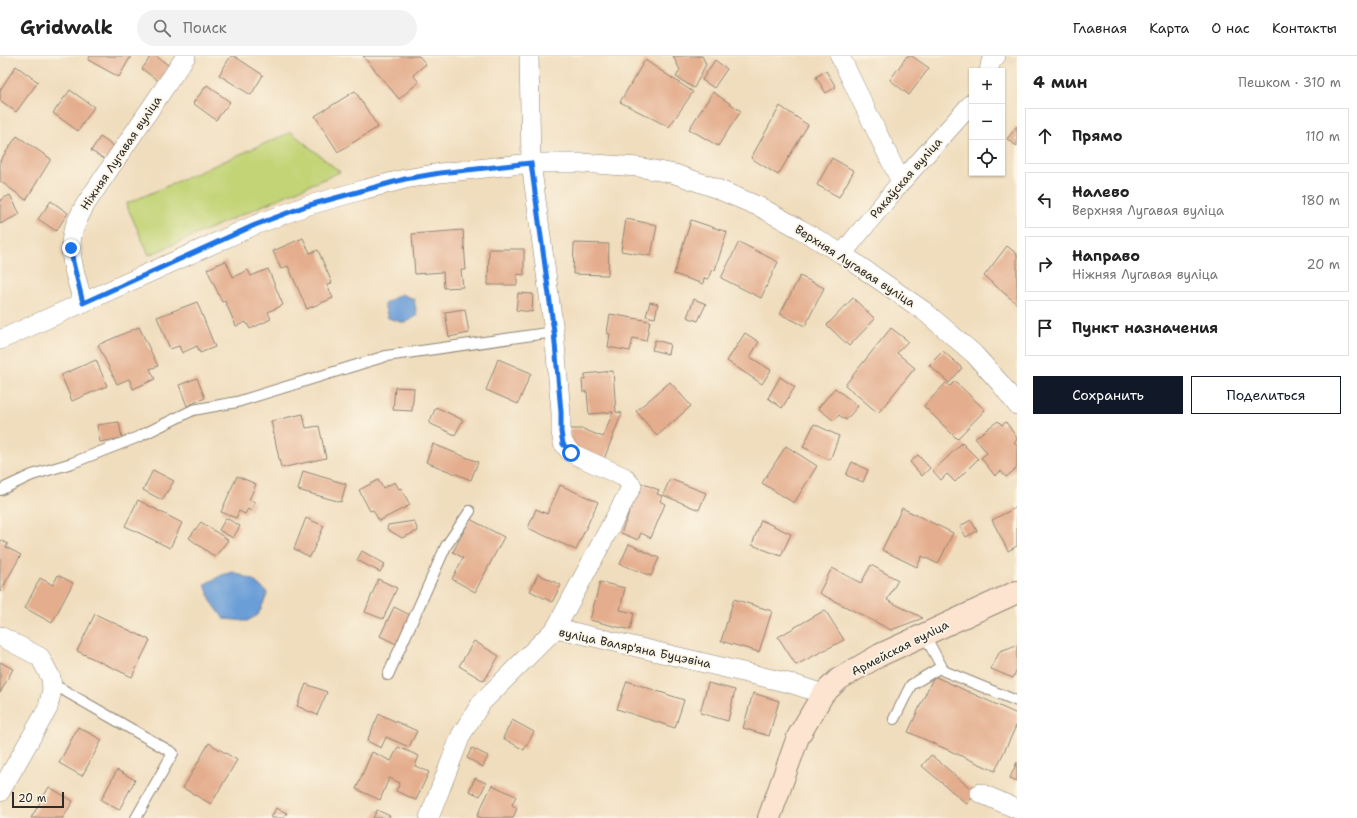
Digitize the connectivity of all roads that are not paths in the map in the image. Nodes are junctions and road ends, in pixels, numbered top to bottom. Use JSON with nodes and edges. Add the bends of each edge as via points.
{"nodes":[{"id":1,"x":186,"y":56,"type":"edge"},
{"id":2,"x":529,"y":56,"type":"edge"},
{"id":3,"x":840,"y":56,"type":"edge"},
{"id":4,"x":971,"y":104,"type":"edge"},
{"id":5,"x":531,"y":163,"type":"junction"},
{"id":6,"x":901,"y":182,"type":"junction"},
{"id":7,"x":842,"y":254,"type":"junction"},
{"id":8,"x":83,"y":303,"type":"junction"},
{"id":9,"x":554,"y":332,"type":"junction"},
{"id":10,"x":0,"y":340,"type":"edge"},
{"id":11,"x":1017,"y":405,"type":"edge"},
{"id":12,"x":0,"y":490,"type":"edge"},
{"id":13,"x":470,"y":511,"type":"dead end"},
{"id":14,"x":1017,"y":592,"type":"edge"},
{"id":15,"x":556,"y":628,"type":"junction"},
{"id":16,"x":924,"y":634,"type":"junction"},
{"id":17,"x":0,"y":636,"type":"edge"},
{"id":18,"x":941,"y":667,"type":"junction"},
{"id":19,"x":388,"y":675,"type":"dead end"},
{"id":20,"x":51,"y":683,"type":"junction"},
{"id":21,"x":823,"y":694,"type":"junction"},
{"id":22,"x":1017,"y":701,"type":"edge"},
{"id":23,"x":894,"y":719,"type":"dead end"},
{"id":24,"x":0,"y":792,"type":"edge"},
{"id":25,"x":980,"y":794,"type":"dead end"},
{"id":26,"x":1017,"y":809,"type":"edge"},
{"id":27,"x":136,"y":818,"type":"edge"},
{"id":28,"x":429,"y":818,"type":"edge"},
{"id":29,"x":769,"y":818,"type":"edge"}],
"edges":[{"from":1,"to":8,"type":"street","name":"Ніжняя Лугавая вуліца","via":[[76,221],[71,248]]},
{"from":2,"to":5,"type":"street"},
{"from":3,"to":6,"type":"street"},
{"from":4,"to":6,"type":"street","name":"Ракаўская вуліца"},
{"from":5,"to":7,"type":"street","name":"Верхняя Лугавая вуліца","via":[[638,167],[675,174],[760,208]]},
{"from":5,"to":8,"type":"street","name":"Верхняя Лугавая вуліца","via":[[405,179],[306,206],[255,225]]},
{"from":5,"to":9,"type":"street"},
{"from":6,"to":7,"type":"street","name":"Ракаўская вуліца"},
{"from":7,"to":11,"type":"street","name":"Верхняя Лугавая вуліца","via":[[924,311],[974,354]]},
{"from":8,"to":10,"type":"street","name":"Верхняя Лугавая вуліца"},
{"from":9,"to":12,"type":"lane","via":[[386,356],[237,402],[193,410],[138,436],[72,463],[32,475]]},
{"from":9,"to":15,"type":"street","via":[[563,444],[571,453],[624,477],[632,486]]},
{"from":13,"to":19,"type":"lane","via":[[446,546]]},
{"from":14,"to":16,"type":"street","name":"Армейская вуліца"},
{"from":15,"to":21,"type":"street","name":"вуліца Валяр'яна Буцэвіча","via":[[793,684]]},
{"from":15,"to":28,"type":"street","name":"вуліца Валяр'яна Буцэвіча","via":[[482,702],[461,735]]},
{"from":16,"to":18,"type":"lane"},
{"from":16,"to":21,"type":"street","name":"Армейская вуліца","via":[[880,655],[839,679]]},
{"from":17,"to":20,"type":"street","via":[[40,657]]},
{"from":18,"to":22,"type":"lane","via":[[944,671]]},
{"from":18,"to":23,"type":"lane","via":[[912,685]]},
{"from":20,"to":24,"type":"street","via":[[48,708]]},
{"from":20,"to":27,"type":"lane","via":[[173,753]]},
{"from":21,"to":29,"type":"street","name":"Армейская вуліца","via":[[798,737]]},
{"from":25,"to":26,"type":"street"}]}
